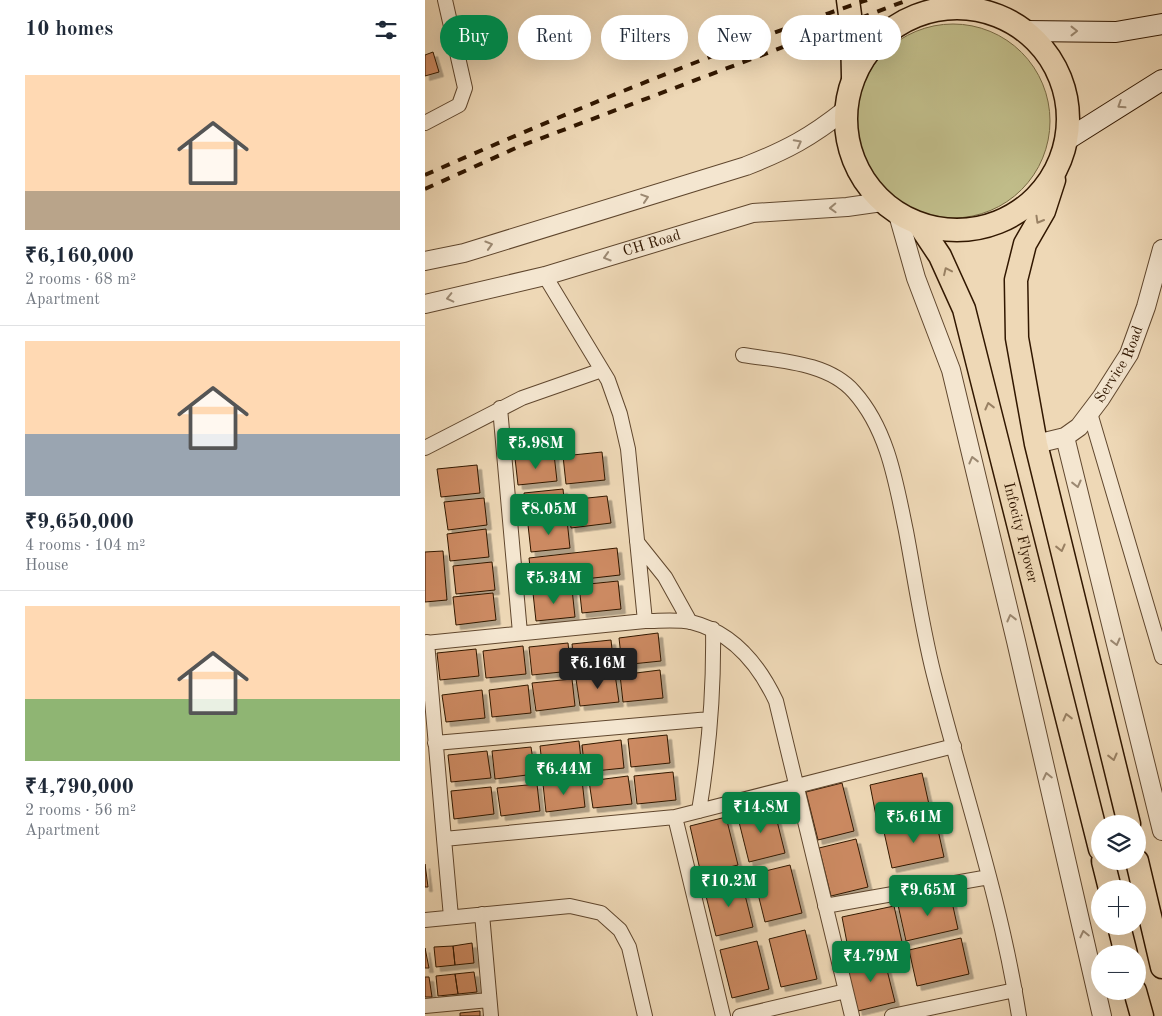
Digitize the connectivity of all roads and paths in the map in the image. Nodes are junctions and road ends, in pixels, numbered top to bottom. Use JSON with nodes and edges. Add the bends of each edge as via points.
{"nodes":[{"id":1,"x":445,"y":0,"type":"edge"},
{"id":2,"x":848,"y":0,"type":"edge"},
{"id":3,"x":961,"y":0,"type":"edge"},
{"id":4,"x":995,"y":14,"type":"junction"},
{"id":5,"x":1162,"y":24,"type":"edge"},
{"id":6,"x":1026,"y":31,"type":"junction"},
{"id":7,"x":853,"y":78,"type":"junction"},
{"id":8,"x":1162,"y":80,"type":"edge"},
{"id":9,"x":845,"y":110,"type":"junction"},
{"id":10,"x":425,"y":123,"type":"edge"},
{"id":11,"x":1063,"y":149,"type":"junction"},
{"id":12,"x":889,"y":206,"type":"junction"},
{"id":13,"x":920,"y":226,"type":"junction"},
{"id":14,"x":1162,"y":249,"type":"edge"},
{"id":15,"x":425,"y":261,"type":"edge"},
{"id":16,"x":545,"y":276,"type":"junction"},
{"id":17,"x":425,"y":304,"type":"edge"},
{"id":18,"x":743,"y":355,"type":"dead end"},
{"id":19,"x":602,"y":370,"type":"junction"},
{"id":20,"x":500,"y":408,"type":"junction"},
{"id":21,"x":1090,"y":413,"type":"junction"},
{"id":22,"x":1065,"y":437,"type":"junction"},
{"id":23,"x":1036,"y":444,"type":"junction"},
{"id":24,"x":425,"y":448,"type":"edge"},
{"id":25,"x":637,"y":542,"type":"junction"},
{"id":26,"x":645,"y":620,"type":"junction"},
{"id":27,"x":690,"y":622,"type":"junction"},
{"id":28,"x":713,"y":629,"type":"junction"},
{"id":29,"x":519,"y":633,"type":"junction"},
{"id":30,"x":426,"y":642,"type":"edge"},
{"id":31,"x":1162,"y":657,"type":"edge"},
{"id":32,"x":710,"y":719,"type":"junction"},
{"id":33,"x":435,"y":743,"type":"junction"},
{"id":34,"x":954,"y":746,"type":"junction"},
{"id":35,"x":797,"y":787,"type":"junction"},
{"id":36,"x":699,"y":811,"type":"junction"},
{"id":37,"x":1091,"y":815,"type":"edge"},
{"id":38,"x":1127,"y":815,"type":"edge"},
{"id":39,"x":675,"y":817,"type":"junction"},
{"id":40,"x":1162,"y":831,"type":"edge"},
{"id":41,"x":444,"y":839,"type":"junction"},
{"id":42,"x":1139,"y":870,"type":"edge"},
{"id":43,"x":989,"y":877,"type":"junction"},
{"id":44,"x":825,"y":906,"type":"junction"},
{"id":45,"x":482,"y":914,"type":"junction"},
{"id":46,"x":451,"y":917,"type":"junction"},
{"id":47,"x":425,"y":920,"type":"edge"},
{"id":48,"x":1162,"y":967,"type":"edge"},
{"id":49,"x":1015,"y":990,"type":"junction"},
{"id":50,"x":846,"y":991,"type":"junction"},
{"id":51,"x":489,"y":1000,"type":"junction"},
{"id":52,"x":1138,"y":1000,"type":"edge"},
{"id":53,"x":425,"y":1006,"type":"edge"},
{"id":54,"x":787,"y":1011,"type":"edge"},
{"id":55,"x":491,"y":1016,"type":"edge"},
{"id":56,"x":645,"y":1016,"type":"edge"},
{"id":57,"x":723,"y":1016,"type":"edge"},
{"id":58,"x":740,"y":1016,"type":"edge"},
{"id":59,"x":851,"y":1016,"type":"edge"},
{"id":60,"x":892,"y":1016,"type":"edge"},
{"id":61,"x":1019,"y":1016,"type":"edge"},
{"id":62,"x":1102,"y":1016,"type":"edge"},
{"id":63,"x":1142,"y":1016,"type":"edge"}],
"edges":[{"from":1,"to":10,"type":"street","via":[[465,88],[459,105]]},
{"from":2,"to":7,"type":"highway"},
{"from":3,"to":4,"type":"highway"},
{"from":4,"to":6,"type":"highway"},
{"from":4,"to":7,"type":"highway","via":[[961,7],[927,11],[895,25],[870,48]]},
{"from":6,"to":5,"type":"main road","one_way":true,"via":[[1116,32]]},
{"from":6,"to":11,"type":"highway","via":[[1049,57],[1064,89],[1068,124]]},
{"from":7,"to":9,"type":"highway"},
{"from":8,"to":11,"type":"main road","one_way":true},
{"from":9,"to":12,"type":"highway","via":[[848,144],[860,175]]},
{"from":15,"to":9,"type":"street","one_way":true,"via":[[464,253],[746,166],[814,135]]},
{"from":11,"to":13,"type":"highway","via":[[1043,190],[1016,214],[981,228],[945,233]]},
{"from":11,"to":23,"type":"highway","one_way":true,"via":[[1044,211],[1025,244],[1016,280],[1017,338]]},
{"from":12,"to":13,"type":"highway"},
{"from":12,"to":16,"type":"street","name":"CH Road","one_way":true,"via":[[753,213]]},
{"from":62,"to":12,"type":"street","one_way":true,"via":[[951,370]]},
{"from":37,"to":13,"type":"highway","name":"Infocity Flyover","one_way":true,"via":[[964,309],[940,256]]},
{"from":14,"to":21,"type":"street","name":"Service Road","via":[[1129,354]]},
{"from":16,"to":17,"type":"street","name":"CH Road","one_way":true},
{"from":16,"to":19,"type":"street"},
{"from":18,"to":34,"type":"street","via":[[828,373],[853,390],[871,413],[884,442],[899,498],[934,674]]},
{"from":19,"to":20,"type":"street","via":[[542,389]]},
{"from":19,"to":25,"type":"street","via":[[620,414],[628,449]]},
{"from":20,"to":24,"type":"street"},
{"from":20,"to":29,"type":"street"},
{"from":21,"to":22,"type":"street","name":"Service Road"},
{"from":21,"to":31,"type":"street"},
{"from":22,"to":23,"type":"street","name":"Service Road"},
{"from":22,"to":40,"type":"street","one_way":true},
{"from":23,"to":38,"type":"highway","one_way":true},
{"from":25,"to":26,"type":"street"},
{"from":25,"to":27,"type":"street","via":[[665,577]]},
{"from":26,"to":27,"type":"street"},
{"from":26,"to":29,"type":"street"},
{"from":27,"to":28,"type":"street"},
{"from":28,"to":32,"type":"street"},
{"from":28,"to":35,"type":"street","via":[[739,647],[764,676],[776,701]]},
{"from":29,"to":30,"type":"street"},
{"from":30,"to":33,"type":"street"},
{"from":32,"to":33,"type":"street"},
{"from":32,"to":36,"type":"street"},
{"from":33,"to":41,"type":"street"},
{"from":34,"to":35,"type":"street"},
{"from":34,"to":43,"type":"street"},
{"from":35,"to":36,"type":"street"},
{"from":35,"to":44,"type":"street"},
{"from":36,"to":39,"type":"street"},
{"from":39,"to":41,"type":"street"},
{"from":39,"to":57,"type":"street"},
{"from":41,"to":46,"type":"street"},
{"from":42,"to":48,"type":"highway"},
{"from":43,"to":44,"type":"street"},
{"from":43,"to":49,"type":"street"},
{"from":44,"to":50,"type":"street"},
{"from":45,"to":46,"type":"street"},
{"from":45,"to":51,"type":"street"},
{"from":45,"to":56,"type":"street","via":[[570,906],[601,913],[620,930],[629,947]]},
{"from":46,"to":47,"type":"street"},
{"from":49,"to":60,"type":"street"},
{"from":49,"to":61,"type":"street"},
{"from":50,"to":54,"type":"street"},
{"from":50,"to":59,"type":"street"},
{"from":51,"to":53,"type":"street"},
{"from":51,"to":55,"type":"street"},
{"from":52,"to":63,"type":"highway"},
{"from":54,"to":58,"type":"street"}]}
